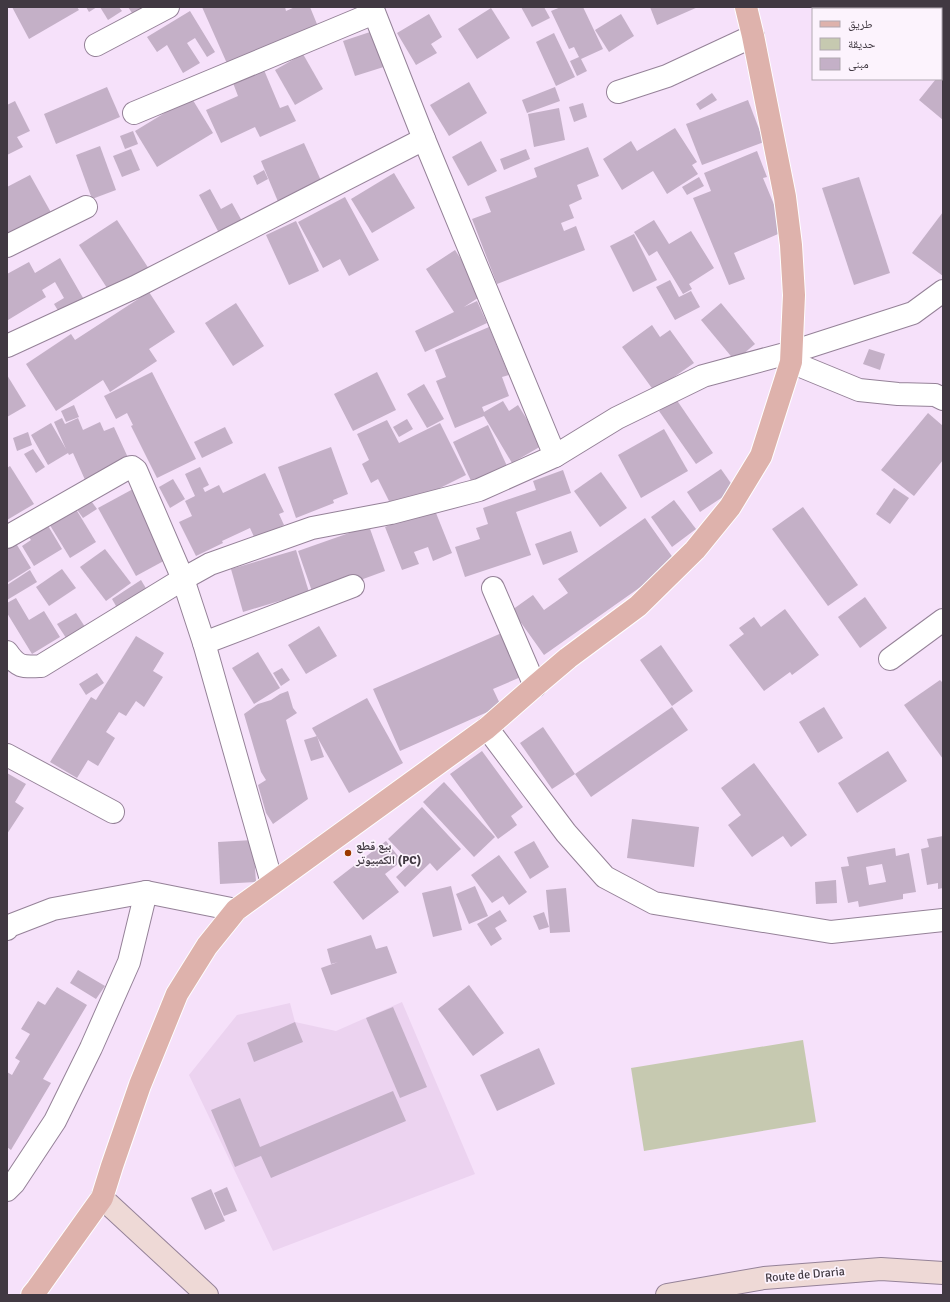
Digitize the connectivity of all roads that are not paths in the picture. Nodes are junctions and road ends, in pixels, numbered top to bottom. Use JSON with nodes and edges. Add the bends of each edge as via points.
{"nodes":[{"id":1,"x":168,"y":7,"type":"edge"},
{"id":2,"x":746,"y":7,"type":"edge"},
{"id":3,"x":373,"y":10,"type":"edge"},
{"id":4,"x":753,"y":36,"type":"junction"},
{"id":5,"x":96,"y":45,"type":"dead end"},
{"id":6,"x":618,"y":92,"type":"dead end"},
{"id":7,"x":134,"y":113,"type":"dead end"},
{"id":8,"x":424,"y":139,"type":"junction"},
{"id":9,"x":86,"y":207,"type":"dead end"},
{"id":10,"x":7,"y":246,"type":"edge"},
{"id":11,"x":943,"y":291,"type":"edge"},
{"id":12,"x":7,"y":346,"type":"edge"},
{"id":13,"x":792,"y":357,"type":"junction"},
{"id":14,"x":943,"y":399,"type":"edge"},
{"id":15,"x":555,"y":456,"type":"junction"},
{"id":16,"x":7,"y":537,"type":"edge"},
{"id":17,"x":183,"y":579,"type":"junction"},
{"id":18,"x":353,"y":586,"type":"dead end"},
{"id":19,"x":493,"y":588,"type":"dead end"},
{"id":20,"x":943,"y":620,"type":"edge"},
{"id":21,"x":204,"y":643,"type":"junction"},
{"id":22,"x":7,"y":652,"type":"edge"},
{"id":23,"x":890,"y":659,"type":"dead end"},
{"id":24,"x":535,"y":686,"type":"junction"},
{"id":25,"x":487,"y":728,"type":"junction"},
{"id":26,"x":7,"y":755,"type":"edge"},
{"id":27,"x":113,"y":812,"type":"dead end"},
{"id":28,"x":272,"y":884,"type":"junction"},
{"id":29,"x":146,"y":892,"type":"junction"},
{"id":30,"x":236,"y":910,"type":"junction"},
{"id":31,"x":943,"y":920,"type":"edge"},
{"id":32,"x":7,"y":929,"type":"edge"},
{"id":33,"x":7,"y":1190,"type":"edge"},
{"id":34,"x":102,"y":1198,"type":"junction"},
{"id":35,"x":943,"y":1273,"type":"edge"},
{"id":36,"x":32,"y":1295,"type":"edge"},
{"id":37,"x":207,"y":1295,"type":"edge"},
{"id":38,"x":667,"y":1295,"type":"edge"}],
"edges":[{"from":1,"to":5,"type":"street"},
{"from":2,"to":4,"type":"main road"},
{"from":3,"to":7,"type":"street"},
{"from":3,"to":8,"type":"street"},
{"from":4,"to":6,"type":"street","via":[[667,76]]},
{"from":4,"to":13,"type":"main road","via":[[786,205],[794,296]]},
{"from":8,"to":12,"type":"street","via":[[134,287]]},
{"from":8,"to":15,"type":"street"},
{"from":9,"to":10,"type":"street"},
{"from":11,"to":13,"type":"street","via":[[913,313]]},
{"from":13,"to":14,"type":"street","via":[[859,390],[935,395]]},
{"from":13,"to":15,"type":"street","via":[[703,376],[617,418]]},
{"from":13,"to":24,"type":"main road","via":[[761,456],[730,507],[695,550],[638,606]]},
{"from":15,"to":17,"type":"street","via":[[479,490],[392,513],[312,528],[210,564]]},
{"from":16,"to":17,"type":"street","via":[[132,467],[136,470]]},
{"from":17,"to":21,"type":"street"},
{"from":17,"to":22,"type":"street","via":[[41,666],[23,667],[12,660]]},
{"from":18,"to":21,"type":"street"},
{"from":19,"to":24,"type":"street"},
{"from":20,"to":23,"type":"street"},
{"from":21,"to":28,"type":"street"},
{"from":24,"to":25,"type":"main road"},
{"from":25,"to":28,"type":"main road"},
{"from":25,"to":31,"type":"street","via":[[566,833],[605,877],[654,903],[831,932]]},
{"from":26,"to":27,"type":"street"},
{"from":28,"to":30,"type":"main road"},
{"from":29,"to":30,"type":"street"},
{"from":29,"to":32,"type":"street","via":[[53,909]]},
{"from":29,"to":33,"type":"street","via":[[128,962],[91,1048],[55,1121]]},
{"from":30,"to":34,"type":"main road","via":[[207,946],[177,994],[140,1085]]},
{"from":34,"to":36,"type":"main road"},
{"from":34,"to":37,"type":"main road"},
{"from":35,"to":38,"type":"main road","name":"Route de Draria","via":[[881,1270],[764,1278]]}]}
